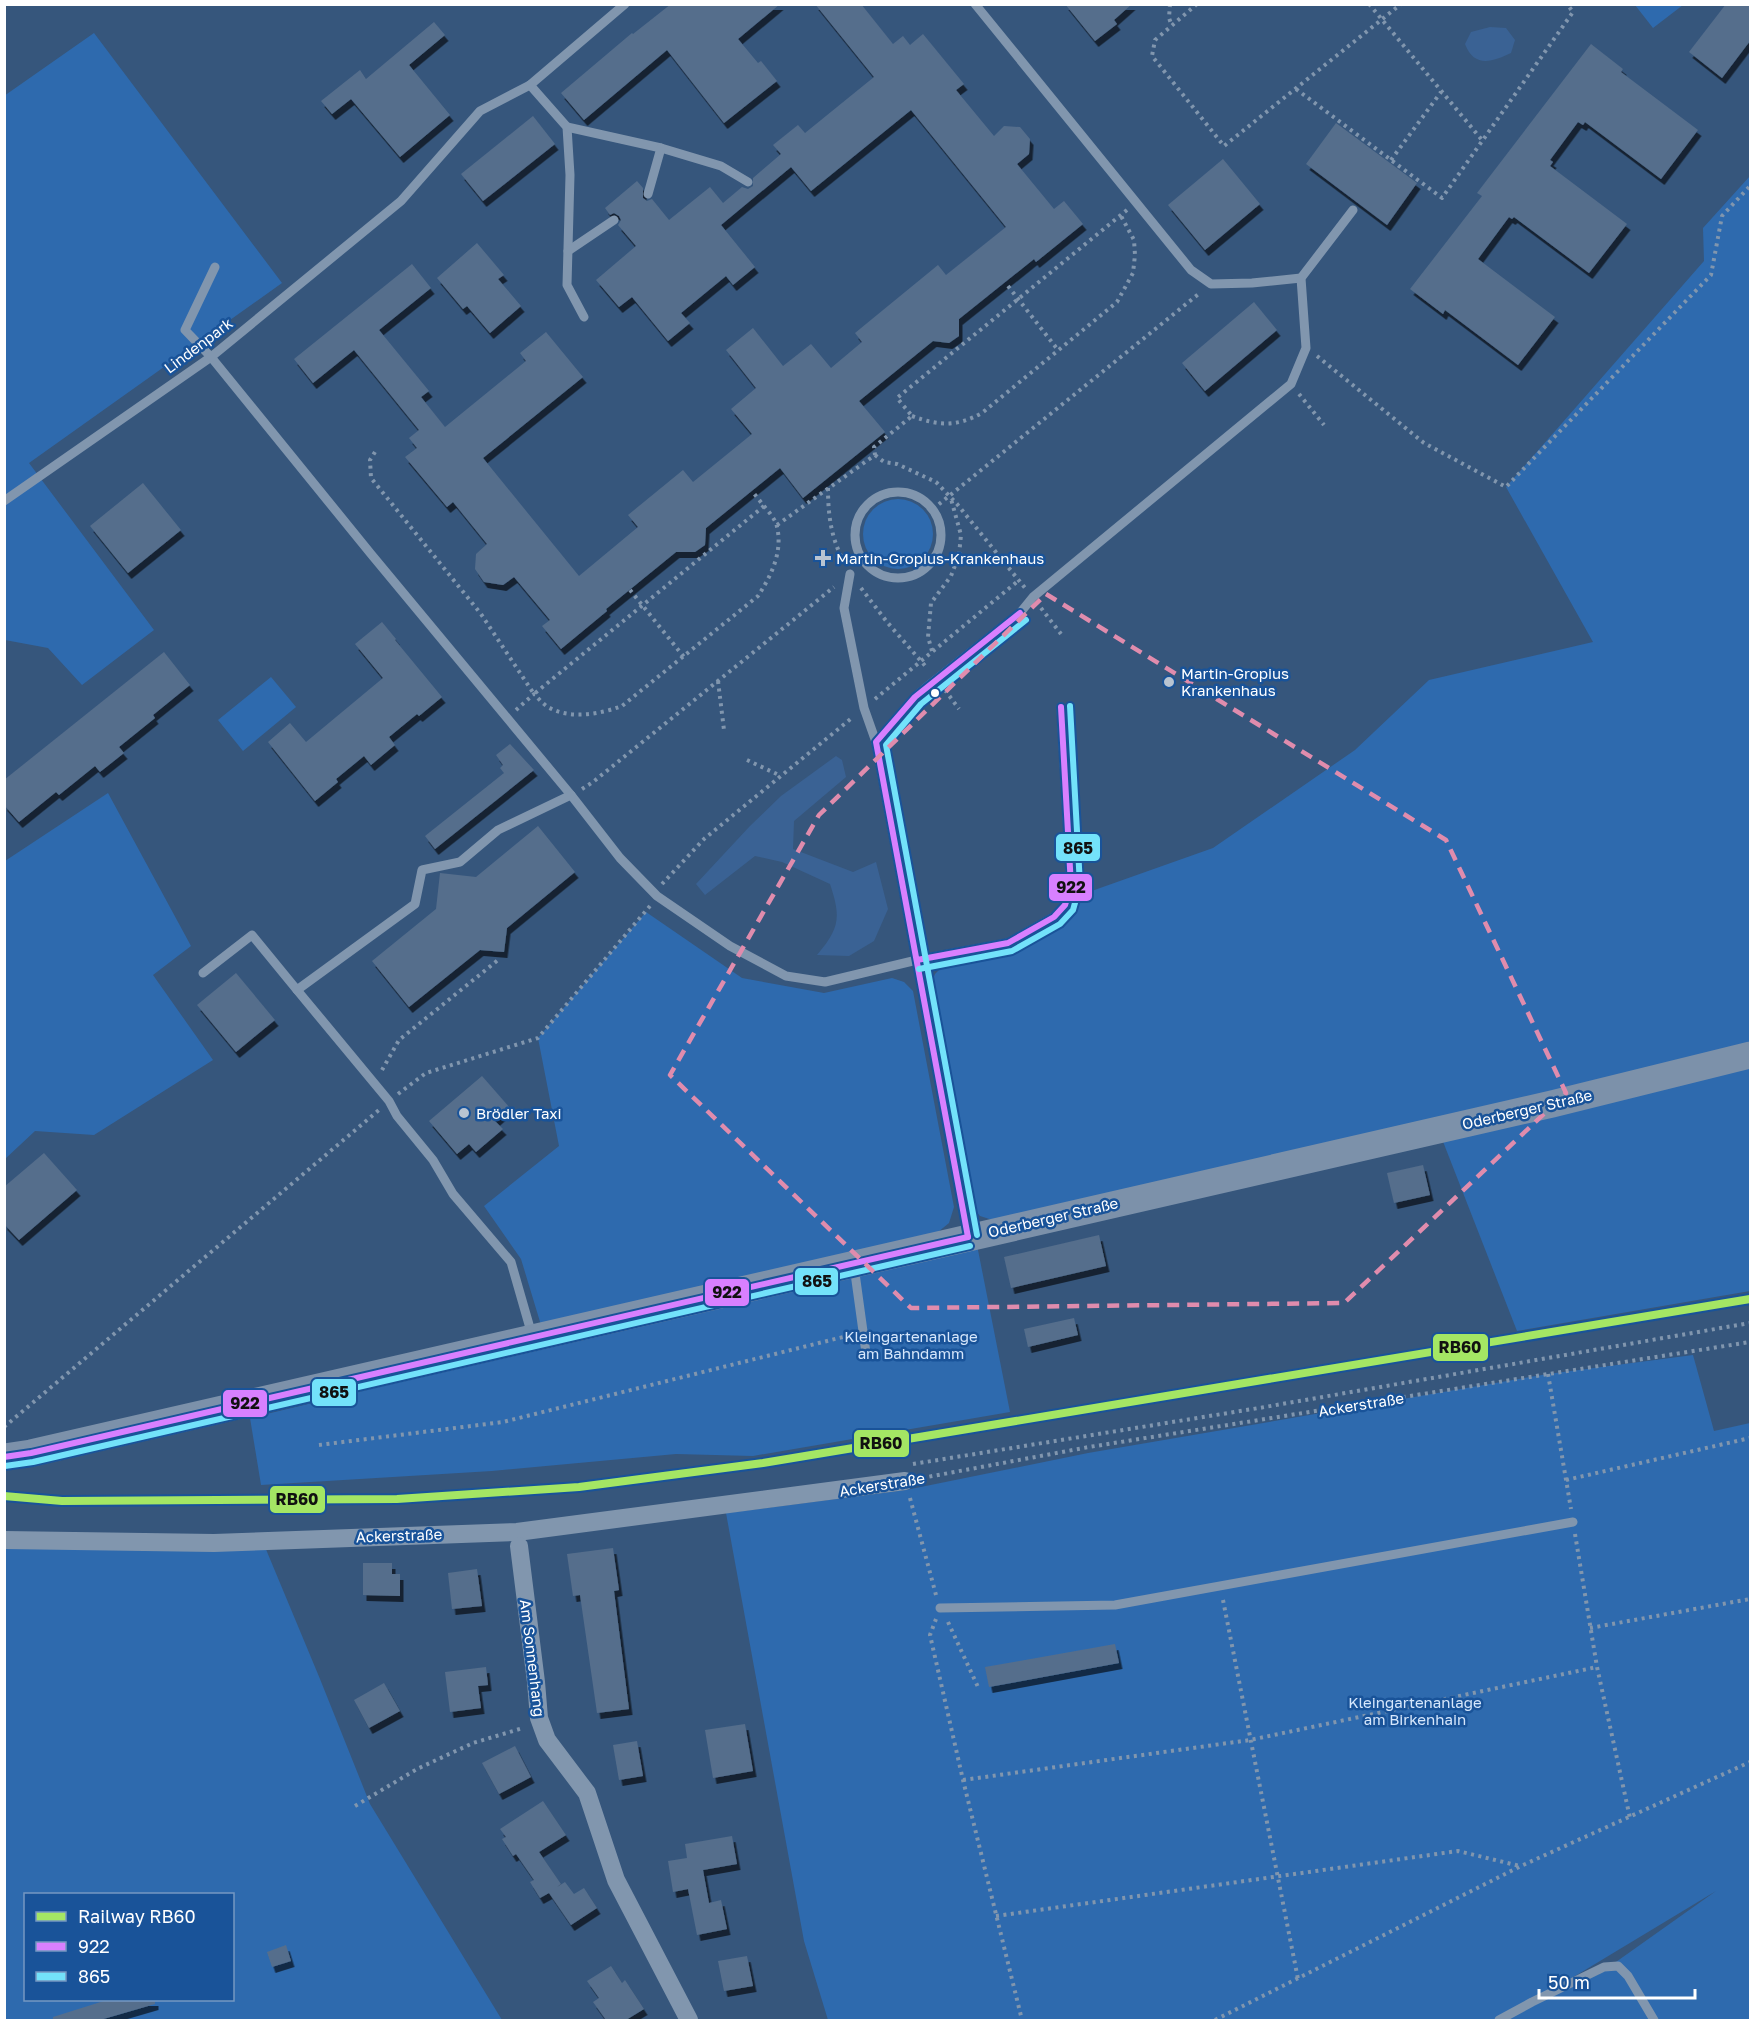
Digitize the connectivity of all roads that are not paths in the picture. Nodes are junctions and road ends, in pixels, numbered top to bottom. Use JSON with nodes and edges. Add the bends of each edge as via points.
{"nodes":[{"id":1,"x":625,"y":4,"type":"edge"},
{"id":2,"x":975,"y":4,"type":"edge"},
{"id":3,"x":530,"y":85,"type":"junction"},
{"id":4,"x":567,"y":127,"type":"junction"},
{"id":5,"x":661,"y":148,"type":"junction"},
{"id":6,"x":748,"y":182,"type":"dead end"},
{"id":7,"x":648,"y":194,"type":"dead end"},
{"id":8,"x":1353,"y":210,"type":"dead end"},
{"id":9,"x":614,"y":220,"type":"dead end"},
{"id":10,"x":568,"y":251,"type":"junction"},
{"id":11,"x":215,"y":267,"type":"dead end"},
{"id":12,"x":1301,"y":278,"type":"junction"},
{"id":13,"x":584,"y":317,"type":"dead end"},
{"id":14,"x":211,"y":357,"type":"junction"},
{"id":15,"x":4,"y":501,"type":"edge"},
{"id":16,"x":933,"y":509,"type":"joint"},
{"id":17,"x":850,"y":574,"type":"road end"},
{"id":18,"x":1061,"y":707,"type":"dead end"},
{"id":19,"x":876,"y":742,"type":"junction"},
{"id":20,"x":571,"y":795,"type":"junction"},
{"id":21,"x":917,"y":960,"type":"junction"},
{"id":22,"x":203,"y":973,"type":"dead end"},
{"id":23,"x":297,"y":990,"type":"junction"},
{"id":24,"x":1750,"y":1055,"type":"edge"},
{"id":25,"x":968,"y":1237,"type":"junction"},
{"id":26,"x":854,"y":1263,"type":"junction"},
{"id":27,"x":532,"y":1338,"type":"junction"},
{"id":28,"x":866,"y":1353,"type":"dead end"},
{"id":29,"x":4,"y":1457,"type":"edge"},
{"id":30,"x":905,"y":1481,"type":"road end"},
{"id":31,"x":1573,"y":1522,"type":"road end"},
{"id":32,"x":4,"y":1540,"type":"edge"},
{"id":33,"x":519,"y":1546,"type":"dead end"},
{"id":34,"x":940,"y":1608,"type":"road end"},
{"id":35,"x":689,"y":2020,"type":"edge"},
{"id":36,"x":1499,"y":2020,"type":"edge"},
{"id":37,"x":1654,"y":2020,"type":"edge"}],
"edges":[{"from":1,"to":3,"type":"lane","name":"Lindenpark"},
{"from":2,"to":12,"type":"lane","via":[[1191,270],[1210,284]]},
{"from":3,"to":4,"type":"lane"},
{"from":3,"to":14,"type":"lane","name":"Lindenpark","via":[[480,111],[401,201]]},
{"from":4,"to":5,"type":"lane"},
{"from":4,"to":10,"type":"lane"},
{"from":5,"to":6,"type":"lane","via":[[721,166]]},
{"from":5,"to":7,"type":"lane"},
{"from":8,"to":12,"type":"lane"},
{"from":9,"to":10,"type":"lane"},
{"from":10,"to":13,"type":"lane","via":[[567,285]]},
{"from":11,"to":14,"type":"lane","via":[[185,330]]},
{"from":12,"to":19,"type":"lane","via":[[1306,348],[1292,384],[915,697]]},
{"from":14,"to":15,"type":"lane","name":"Lindenpark"},
{"from":14,"to":20,"type":"lane"},
{"from":16,"to":16,"type":"lane","via":[[909,492],[877,497],[863,509],[856,525],[855,540],[861,557],[874,571],[887,576],[902,578],[922,571],[935,557],[941,540],[941,525]]},
{"from":17,"to":19,"type":"lane","via":[[844,608],[864,708]]},
{"from":18,"to":21,"type":"lane","via":[[1071,886],[1065,905],[1054,917],[1008,943]]},
{"from":19,"to":21,"type":"lane"},
{"from":20,"to":21,"type":"lane","via":[[620,858],[657,896],[730,946],[786,976],[825,982]]},
{"from":20,"to":23,"type":"lane","via":[[498,830],[460,862],[422,870],[415,904]]},
{"from":21,"to":25,"type":"lane"},
{"from":22,"to":23,"type":"lane","via":[[252,935]]},
{"from":23,"to":27,"type":"lane","via":[[389,1101],[434,1160],[453,1194],[512,1262]]},
{"from":24,"to":25,"type":"main road","name":"Oderberger Straße"},
{"from":25,"to":26,"type":"main road","name":"Oderberger Straße"},
{"from":26,"to":27,"type":"main road","name":"Oderberger Straße"},
{"from":26,"to":28,"type":"lane"},
{"from":27,"to":29,"type":"main road","name":"Oderberger Straße"},
{"from":30,"to":32,"type":"street","name":"Ackerstraße","via":[[517,1532],[214,1543]]},
{"from":31,"to":34,"type":"lane","via":[[1115,1605]]},
{"from":33,"to":35,"type":"street","name":"Am Sonnenhang","via":[[539,1718],[547,1740],[587,1793],[616,1880]]},
{"from":36,"to":37,"type":"lane","via":[[1604,1966],[1618,1965]]}]}
